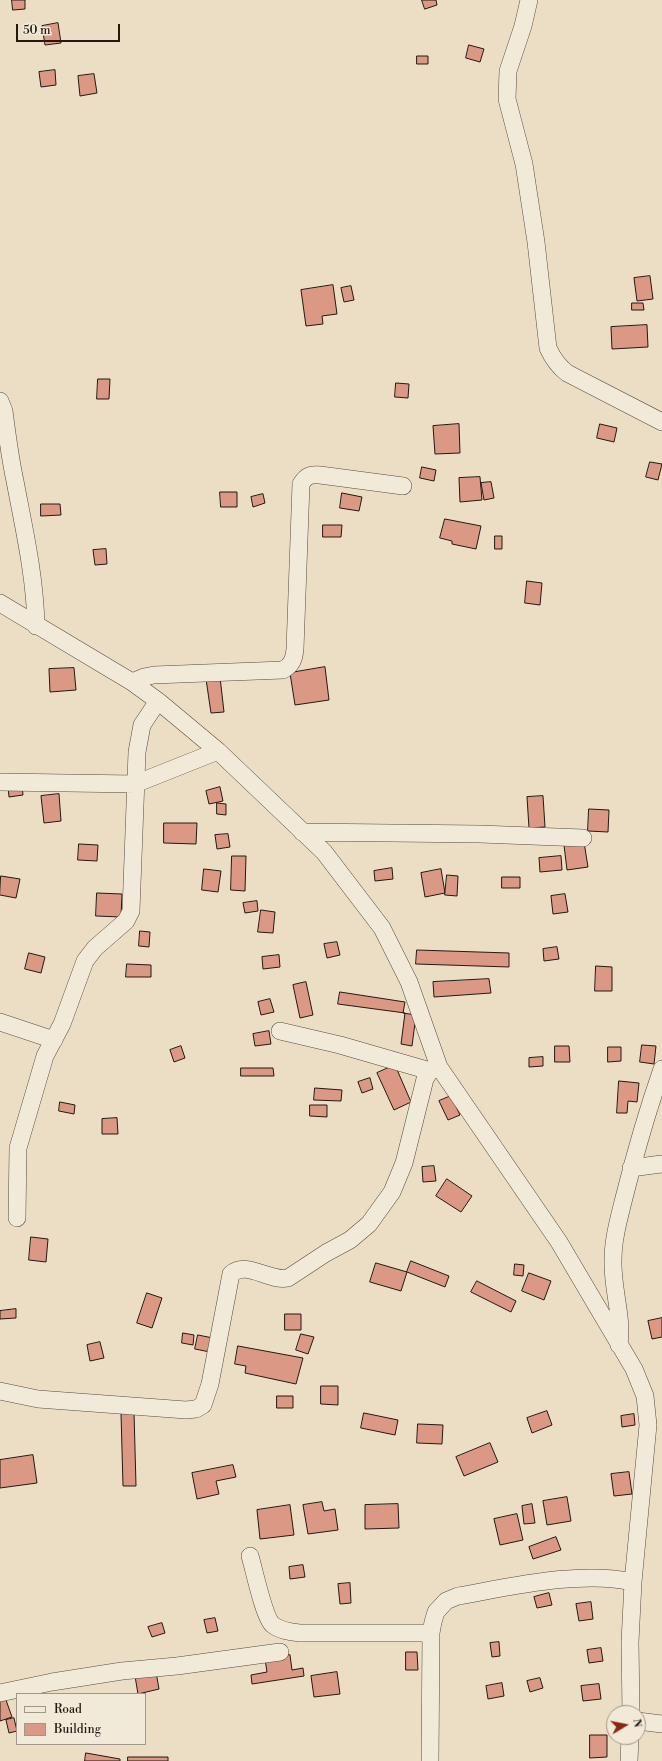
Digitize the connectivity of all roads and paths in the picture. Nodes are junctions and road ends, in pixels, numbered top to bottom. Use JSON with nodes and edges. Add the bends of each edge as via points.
{"nodes":[{"id":1,"x":529,"y":0,"type":"edge"},
{"id":2,"x":0,"y":401,"type":"edge"},
{"id":3,"x":662,"y":422,"type":"edge"},
{"id":4,"x":403,"y":486,"type":"dead end"},
{"id":5,"x":0,"y":603,"type":"edge"},
{"id":6,"x":36,"y":626,"type":"junction"},
{"id":7,"x":132,"y":682,"type":"junction"},
{"id":8,"x":158,"y":701,"type":"junction"},
{"id":9,"x":218,"y":751,"type":"junction"},
{"id":10,"x":0,"y":782,"type":"edge"},
{"id":11,"x":135,"y":784,"type":"junction"},
{"id":12,"x":302,"y":832,"type":"junction"},
{"id":13,"x":583,"y":838,"type":"dead end"},
{"id":14,"x":0,"y":1022,"type":"edge"},
{"id":15,"x":280,"y":1031,"type":"dead end"},
{"id":16,"x":54,"y":1040,"type":"junction"},
{"id":17,"x":434,"y":1069,"type":"junction"},
{"id":18,"x":662,"y":1070,"type":"edge"},
{"id":19,"x":662,"y":1164,"type":"edge"},
{"id":20,"x":631,"y":1168,"type":"junction"},
{"id":21,"x":17,"y":1218,"type":"dead end"},
{"id":22,"x":619,"y":1345,"type":"junction"},
{"id":23,"x":0,"y":1391,"type":"edge"},
{"id":24,"x":655,"y":1424,"type":"edge"},
{"id":25,"x":250,"y":1556,"type":"dead end"},
{"id":26,"x":633,"y":1582,"type":"junction"},
{"id":27,"x":431,"y":1633,"type":"junction"},
{"id":28,"x":280,"y":1652,"type":"dead end"},
{"id":29,"x":0,"y":1693,"type":"edge"},
{"id":30,"x":631,"y":1705,"type":"edge"},
{"id":31,"x":646,"y":1722,"type":"edge"},
{"id":32,"x":662,"y":1724,"type":"edge"},
{"id":33,"x":630,"y":1745,"type":"edge"},
{"id":34,"x":430,"y":1761,"type":"edge"},
{"id":35,"x":629,"y":1761,"type":"edge"}],
"edges":[{"from":1,"to":3,"type":"street","via":[[508,71],[507,99],[524,164],[548,348],[558,366],[567,373]]},
{"from":2,"to":6,"type":"street","via":[[4,411],[30,557]]},
{"from":4,"to":7,"type":"street","via":[[310,474],[304,478],[301,484],[295,649],[294,660],[289,667],[283,670],[154,675]]},
{"from":5,"to":6,"type":"street"},
{"from":6,"to":7,"type":"street"},
{"from":7,"to":8,"type":"street"},
{"from":8,"to":9,"type":"street"},
{"from":8,"to":11,"type":"street","via":[[142,725]]},
{"from":9,"to":11,"type":"street"},
{"from":9,"to":12,"type":"street"},
{"from":10,"to":11,"type":"street"},
{"from":11,"to":16,"type":"street","via":[[131,911],[126,922],[95,948],[85,961]]},
{"from":12,"to":13,"type":"street"},
{"from":12,"to":17,"type":"street","via":[[324,852],[382,928],[409,982]]},
{"from":14,"to":16,"type":"street"},
{"from":15,"to":17,"type":"street"},
{"from":16,"to":21,"type":"street","via":[[46,1056],[18,1148]]},
{"from":17,"to":22,"type":"street","via":[[559,1242]]},
{"from":17,"to":23,"type":"street","via":[[420,1094],[404,1163],[392,1192],[369,1224],[350,1240],[288,1278],[282,1279],[243,1268],[236,1269],[231,1274],[210,1384],[203,1406],[196,1409],[179,1409],[38,1399]]},
{"from":18,"to":20,"type":"street"},
{"from":19,"to":20,"type":"street"},
{"from":20,"to":22,"type":"street","via":[[615,1237],[613,1260],[621,1331]]},
{"from":22,"to":24,"type":"street","via":[[634,1369]]},
{"from":24,"to":26,"type":"street"},
{"from":25,"to":27,"type":"street","via":[[266,1613],[272,1624],[283,1630],[300,1633]]},
{"from":26,"to":27,"type":"street","via":[[601,1578],[546,1582],[458,1596],[446,1601],[436,1612]]},
{"from":26,"to":30,"type":"street"},
{"from":27,"to":34,"type":"street"},
{"from":28,"to":29,"type":"street","via":[[122,1671]]},
{"from":31,"to":32,"type":"street"},
{"from":33,"to":35,"type":"street"}]}
